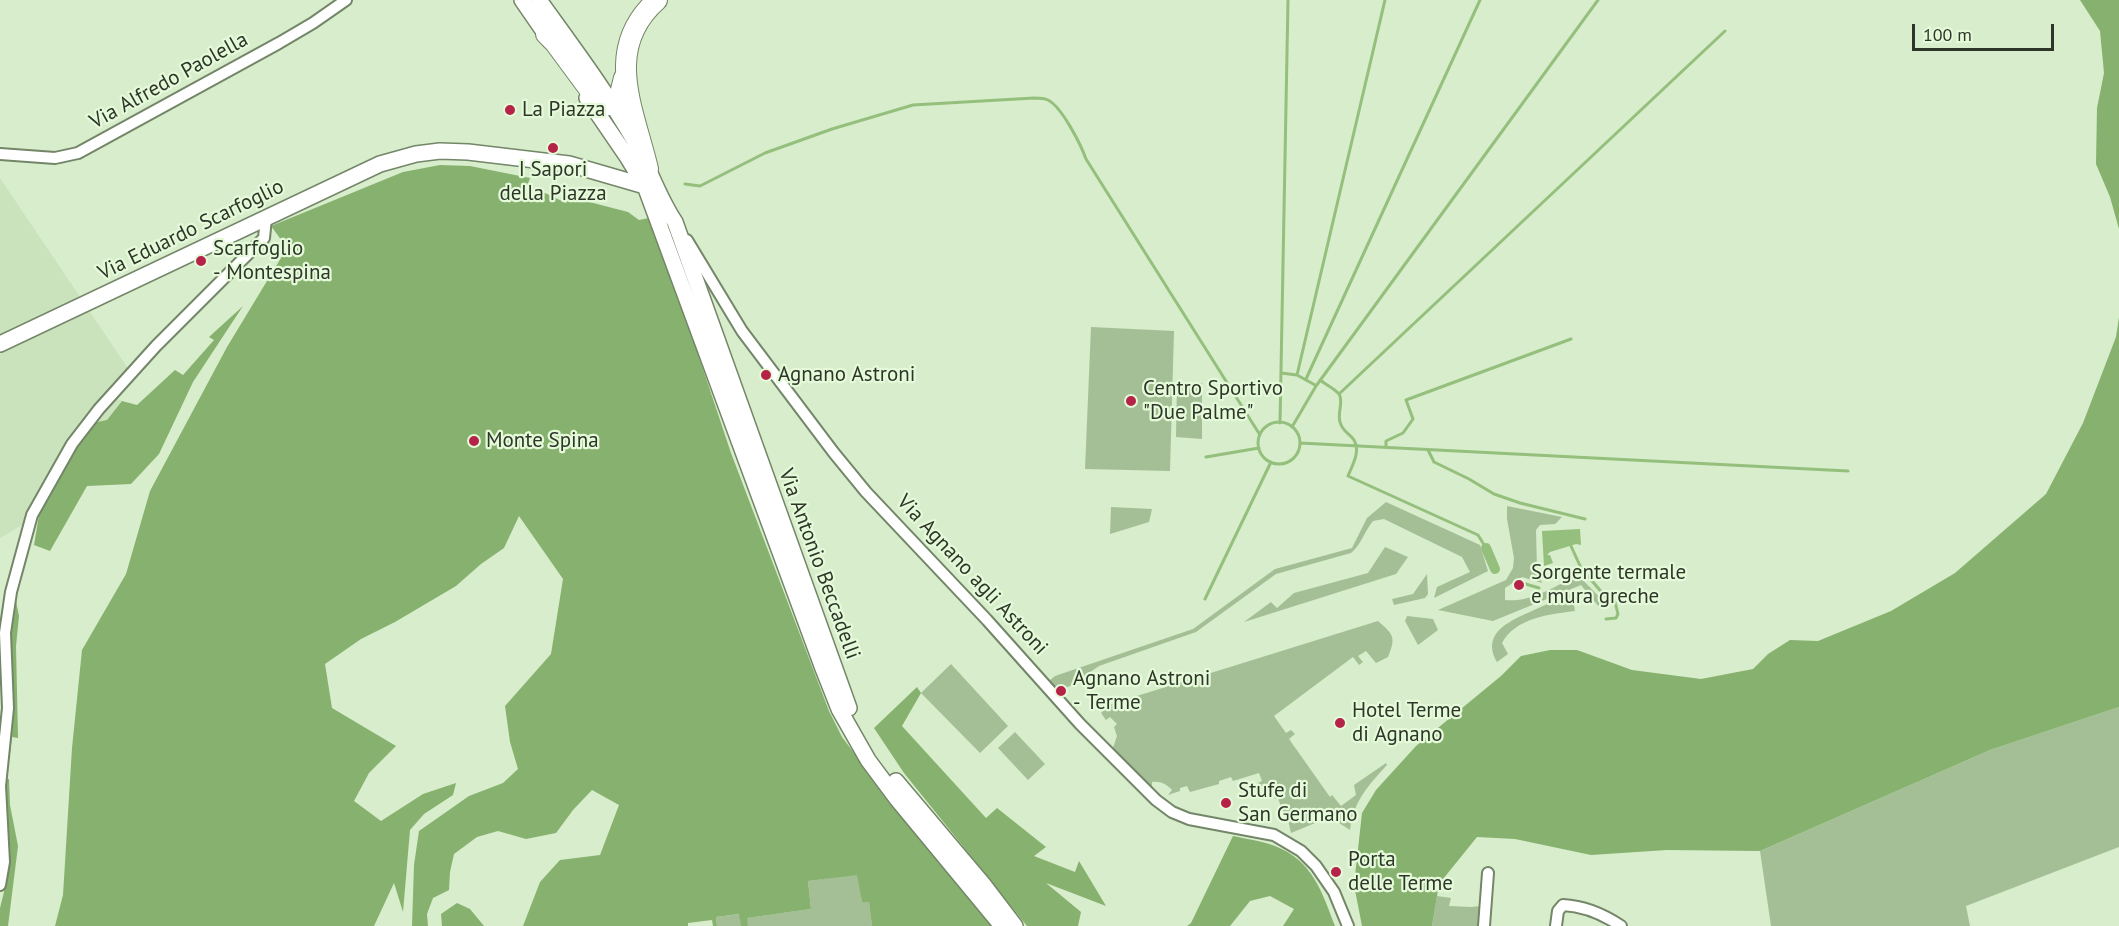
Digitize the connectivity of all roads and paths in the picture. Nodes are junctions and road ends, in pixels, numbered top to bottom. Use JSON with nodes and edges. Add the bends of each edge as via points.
{"nodes":[{"id":1,"x":346,"y":0,"type":"edge"},
{"id":2,"x":522,"y":0,"type":"edge"},
{"id":3,"x":539,"y":0,"type":"edge"},
{"id":4,"x":657,"y":0,"type":"edge"},
{"id":5,"x":546,"y":34,"type":"junction"},
{"id":6,"x":625,"y":74,"type":"junction"},
{"id":7,"x":613,"y":105,"type":"junction"},
{"id":8,"x":0,"y":154,"type":"edge"},
{"id":9,"x":628,"y":158,"type":"junction"},
{"id":10,"x":614,"y":177,"type":"junction"},
{"id":11,"x":650,"y":179,"type":"junction"},
{"id":12,"x":266,"y":218,"type":"junction"},
{"id":13,"x":658,"y":220,"type":"junction"},
{"id":14,"x":675,"y":222,"type":"junction"},
{"id":15,"x":690,"y":266,"type":"junction"},
{"id":16,"x":715,"y":290,"type":"junction"},
{"id":17,"x":0,"y":344,"type":"edge"},
{"id":18,"x":1488,"y":873,"type":"dead end"},
{"id":19,"x":0,"y":885,"type":"edge"},
{"id":20,"x":1002,"y":926,"type":"edge"},
{"id":21,"x":1015,"y":926,"type":"edge"},
{"id":22,"x":1348,"y":926,"type":"edge"},
{"id":23,"x":1484,"y":926,"type":"edge"},
{"id":24,"x":1556,"y":926,"type":"edge"},
{"id":25,"x":1621,"y":926,"type":"edge"}],
"edges":[{"from":1,"to":8,"type":"street","name":"Via Alfredo Paolella","via":[[279,43],[78,153],[55,158]]},
{"from":2,"to":5,"type":"main road"},
{"from":3,"to":7,"type":"main road"},
{"from":4,"to":6,"type":"highway","via":[[633,32],[626,52]]},
{"from":5,"to":7,"type":"highway","via":[[600,104]]},
{"from":5,"to":9,"type":"main road"},
{"from":6,"to":7,"type":"highway","via":[[620,98]]},
{"from":6,"to":11,"type":"highway"},
{"from":7,"to":11,"type":"main road"},
{"from":9,"to":10,"type":"main road","via":[[627,169]]},
{"from":9,"to":11,"type":"main road"},
{"from":10,"to":11,"type":"main road","name":"Via Eduardo Scarfoglio"},
{"from":10,"to":12,"type":"main road","name":"Via Eduardo Scarfoglio","via":[[563,163],[468,152],[428,152],[380,164]]},
{"from":11,"to":13,"type":"main road","name":"Via Antonio Beccadelli"},
{"from":11,"to":14,"type":"main road","name":"Via Antonio Beccadelli"},
{"from":12,"to":17,"type":"main road","name":"Via Eduardo Scarfoglio"},
{"from":12,"to":19,"type":"street","via":[[264,238],[99,409],[72,444],[32,515],[11,592],[5,633],[8,708],[0,786],[4,862]]},
{"from":13,"to":15,"type":"street","via":[[675,250]]},
{"from":13,"to":20,"type":"main road","name":"Via Antonio Beccadelli","via":[[839,710],[879,775]]},
{"from":14,"to":15,"type":"main road","name":"Via Antonio Beccadelli"},
{"from":14,"to":16,"type":"street","name":"Via Agnano agli Astroni"},
{"from":15,"to":16,"type":"street"},
{"from":15,"to":21,"type":"main road","name":"Via Antonio Beccadelli","via":[[855,719],[890,775]]},
{"from":16,"to":22,"type":"street","name":"Via Agnano agli Astroni","via":[[769,370],[866,492],[1147,792],[1180,816],[1266,833],[1287,841],[1323,875]]},
{"from":18,"to":23,"type":"street"},
{"from":24,"to":25,"type":"street","via":[[1563,905],[1586,908]]}]}
